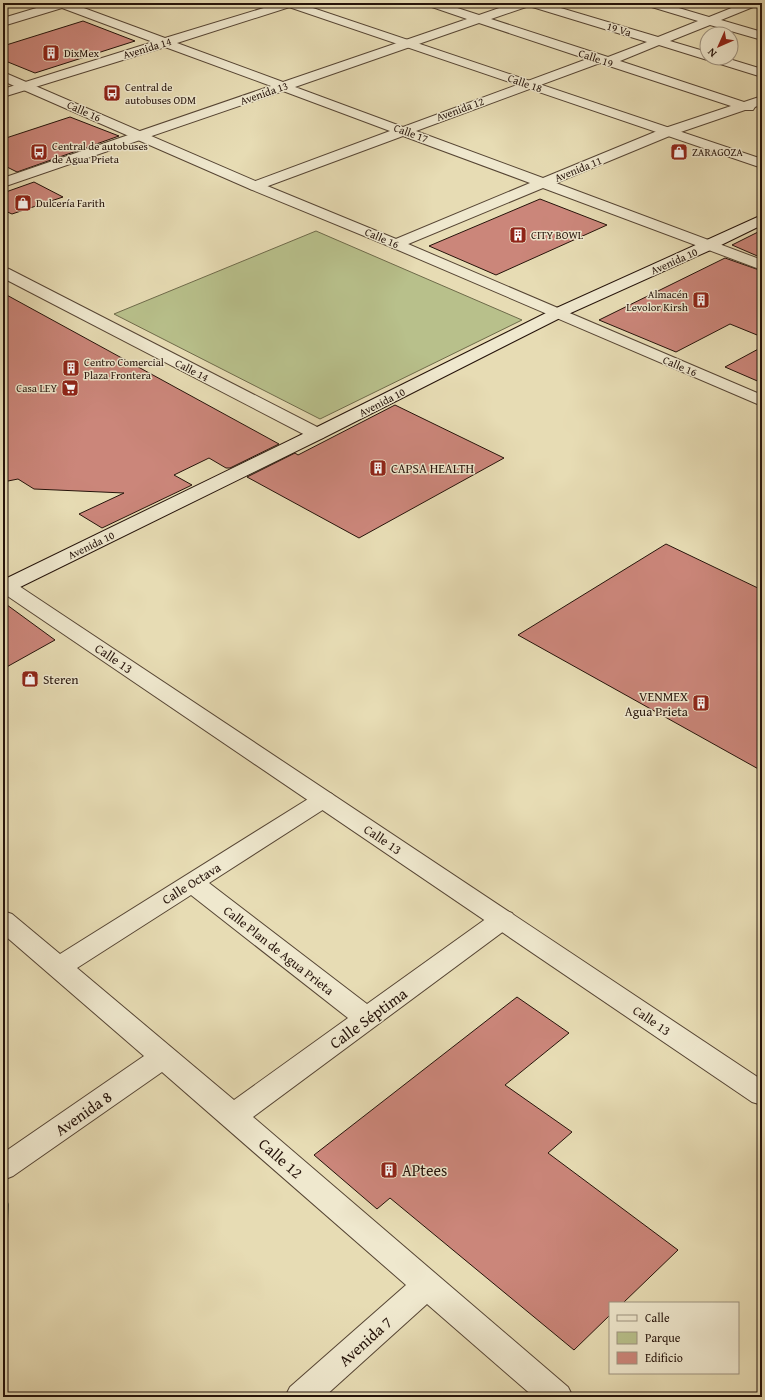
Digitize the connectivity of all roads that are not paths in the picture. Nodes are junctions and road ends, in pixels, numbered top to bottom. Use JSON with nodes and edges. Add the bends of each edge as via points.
{"nodes":[{"id":1,"x":289,"y":3,"type":"edge"},
{"id":2,"x":430,"y":3,"type":"edge"},
{"id":3,"x":524,"y":3,"type":"edge"},
{"id":4,"x":532,"y":3,"type":"edge"},
{"id":5,"x":649,"y":3,"type":"edge"},
{"id":6,"x":754,"y":3,"type":"edge"},
{"id":7,"x":63,"y":4,"type":"edge"},
{"id":8,"x":479,"y":19,"type":"junction"},
{"id":9,"x":709,"y":21,"type":"junction"},
{"id":10,"x":3,"y":22,"type":"edge"},
{"id":11,"x":762,"y":36,"type":"edge"},
{"id":12,"x":659,"y":41,"type":"junction"},
{"id":13,"x":166,"y":42,"type":"junction"},
{"id":14,"x":408,"y":43,"type":"junction"},
{"id":15,"x":699,"y":54,"type":"edge"},
{"id":16,"x":603,"y":60,"type":"junction"},
{"id":17,"x":739,"y":66,"type":"edge"},
{"id":18,"x":762,"y":73,"type":"edge"},
{"id":19,"x":3,"y":76,"type":"edge"},
{"id":20,"x":527,"y":84,"type":"junction"},
{"id":21,"x":26,"y":86,"type":"junction"},
{"id":22,"x":283,"y":86,"type":"junction"},
{"id":23,"x":3,"y":93,"type":"edge"},
{"id":24,"x":762,"y":100,"type":"edge"},
{"id":25,"x":745,"y":106,"type":"junction"},
{"id":26,"x":762,"y":112,"type":"edge"},
{"id":27,"x":403,"y":130,"type":"junction"},
{"id":28,"x":667,"y":132,"type":"junction"},
{"id":29,"x":141,"y":136,"type":"junction"},
{"id":30,"x":762,"y":164,"type":"edge"},
{"id":31,"x":3,"y":183,"type":"edge"},
{"id":32,"x":543,"y":183,"type":"junction"},
{"id":33,"x":255,"y":186,"type":"junction"},
{"id":34,"x":762,"y":219,"type":"edge"},
{"id":35,"x":396,"y":244,"type":"junction"},
{"id":36,"x":710,"y":245,"type":"junction"},
{"id":37,"x":762,"y":265,"type":"edge"},
{"id":38,"x":3,"y":272,"type":"edge"},
{"id":39,"x":558,"y":314,"type":"junction"},
{"id":40,"x":762,"y":400,"type":"edge"},
{"id":41,"x":317,"y":434,"type":"junction"},
{"id":42,"x":4,"y":586,"type":"edge"},
{"id":43,"x":324,"y":799,"type":"junction"},
{"id":44,"x":192,"y":883,"type":"junction"},
{"id":45,"x":503,"y":919,"type":"junction"},
{"id":46,"x":3,"y":920,"type":"edge"},
{"id":47,"x":58,"y":968,"type":"junction"},
{"id":48,"x":367,"y":1018,"type":"junction"},
{"id":49,"x":163,"y":1056,"type":"junction"},
{"id":50,"x":762,"y":1094,"type":"edge"},
{"id":51,"x":233,"y":1116,"type":"junction"},
{"id":52,"x":3,"y":1168,"type":"edge"},
{"id":53,"x":428,"y":1284,"type":"junction"},
{"id":54,"x":302,"y":1397,"type":"edge"},
{"id":55,"x":557,"y":1397,"type":"edge"}],
"edges":[{"from":1,"to":13,"type":"street","name":"Avenida 14"},
{"from":1,"to":14,"type":"street","name":"Calle 18"},
{"from":2,"to":8,"type":"street","name":"Calle 19"},
{"from":3,"to":8,"type":"street","name":"Avenida 13"},
{"from":4,"to":12,"type":"street","name":"19 Va"},
{"from":5,"to":9,"type":"street"},
{"from":6,"to":9,"type":"street","name":"Avenida 12"},
{"from":7,"to":10,"type":"street"},
{"from":7,"to":13,"type":"street","name":"Calle 17"},
{"from":8,"to":14,"type":"street","name":"Avenida 13"},
{"from":8,"to":16,"type":"street","name":"Calle 19"},
{"from":9,"to":11,"type":"street"},
{"from":9,"to":12,"type":"street","name":"Avenida 12"},
{"from":12,"to":15,"type":"street","name":"19 Va"},
{"from":12,"to":16,"type":"street","name":"Avenida 12"},
{"from":13,"to":21,"type":"street","name":"Avenida 14"},
{"from":13,"to":22,"type":"street","name":"Calle 17"},
{"from":14,"to":20,"type":"street","name":"Calle 18"},
{"from":14,"to":22,"type":"street","name":"Avenida 13"},
{"from":16,"to":20,"type":"street","name":"Avenida 12"},
{"from":16,"to":25,"type":"street","name":"Calle 19"},
{"from":17,"to":18,"type":"street"},
{"from":19,"to":21,"type":"street","name":"Calle 16"},
{"from":20,"to":27,"type":"street","name":"Avenida 12"},
{"from":20,"to":28,"type":"street","name":"Calle 18"},
{"from":21,"to":23,"type":"street","name":"Avenida 14"},
{"from":21,"to":29,"type":"street","name":"Calle 16"},
{"from":22,"to":27,"type":"street","name":"Calle 17"},
{"from":22,"to":29,"type":"street","name":"Avenida 13"},
{"from":24,"to":25,"type":"street","name":"Avenida 11"},
{"from":25,"to":26,"type":"street","name":"Calle 19"},
{"from":25,"to":28,"type":"street","name":"Avenida 11"},
{"from":27,"to":32,"type":"street","name":"Calle 17"},
{"from":27,"to":33,"type":"street","name":"Avenida 12"},
{"from":28,"to":30,"type":"street","name":"Calle 18"},
{"from":28,"to":32,"type":"street","name":"Avenida 11"},
{"from":29,"to":31,"type":"street","name":"Avenida 13"},
{"from":29,"to":33,"type":"street","name":"Calle 16"},
{"from":32,"to":35,"type":"street","name":"Avenida 11"},
{"from":32,"to":36,"type":"street","name":"Calle 17"},
{"from":33,"to":35,"type":"street","name":"Calle 16"},
{"from":34,"to":36,"type":"street","name":"Avenida 10"},
{"from":35,"to":39,"type":"street","name":"Calle 16"},
{"from":36,"to":37,"type":"street","name":"Calle 17"},
{"from":36,"to":39,"type":"street","name":"Avenida 10"},
{"from":38,"to":41,"type":"street","name":"Calle 14"},
{"from":39,"to":40,"type":"street","name":"Calle 16"},
{"from":39,"to":41,"type":"street","name":"Avenida 10"},
{"from":41,"to":42,"type":"street","name":"Avenida 10"},
{"from":42,"to":43,"type":"street","name":"Calle 13"},
{"from":43,"to":44,"type":"street","name":"Calle Octava"},
{"from":43,"to":45,"type":"street","name":"Calle 13"},
{"from":44,"to":47,"type":"street","name":"Calle Octava"},
{"from":44,"to":48,"type":"street","name":"Calle Plan de Agua Prieta"},
{"from":45,"to":48,"type":"street","name":"Calle Séptima"},
{"from":45,"to":50,"type":"street","name":"Calle 13"},
{"from":46,"to":47,"type":"street","name":"Calle 12"},
{"from":47,"to":49,"type":"street","name":"Calle 12"},
{"from":48,"to":51,"type":"street","name":"Calle Séptima"},
{"from":49,"to":51,"type":"street","name":"Calle 12"},
{"from":49,"to":52,"type":"street","name":"Avenida 8"},
{"from":51,"to":53,"type":"street","name":"Calle 12"},
{"from":53,"to":54,"type":"street","name":"Avenida 7"},
{"from":53,"to":55,"type":"street","name":"Calle 12"}]}
